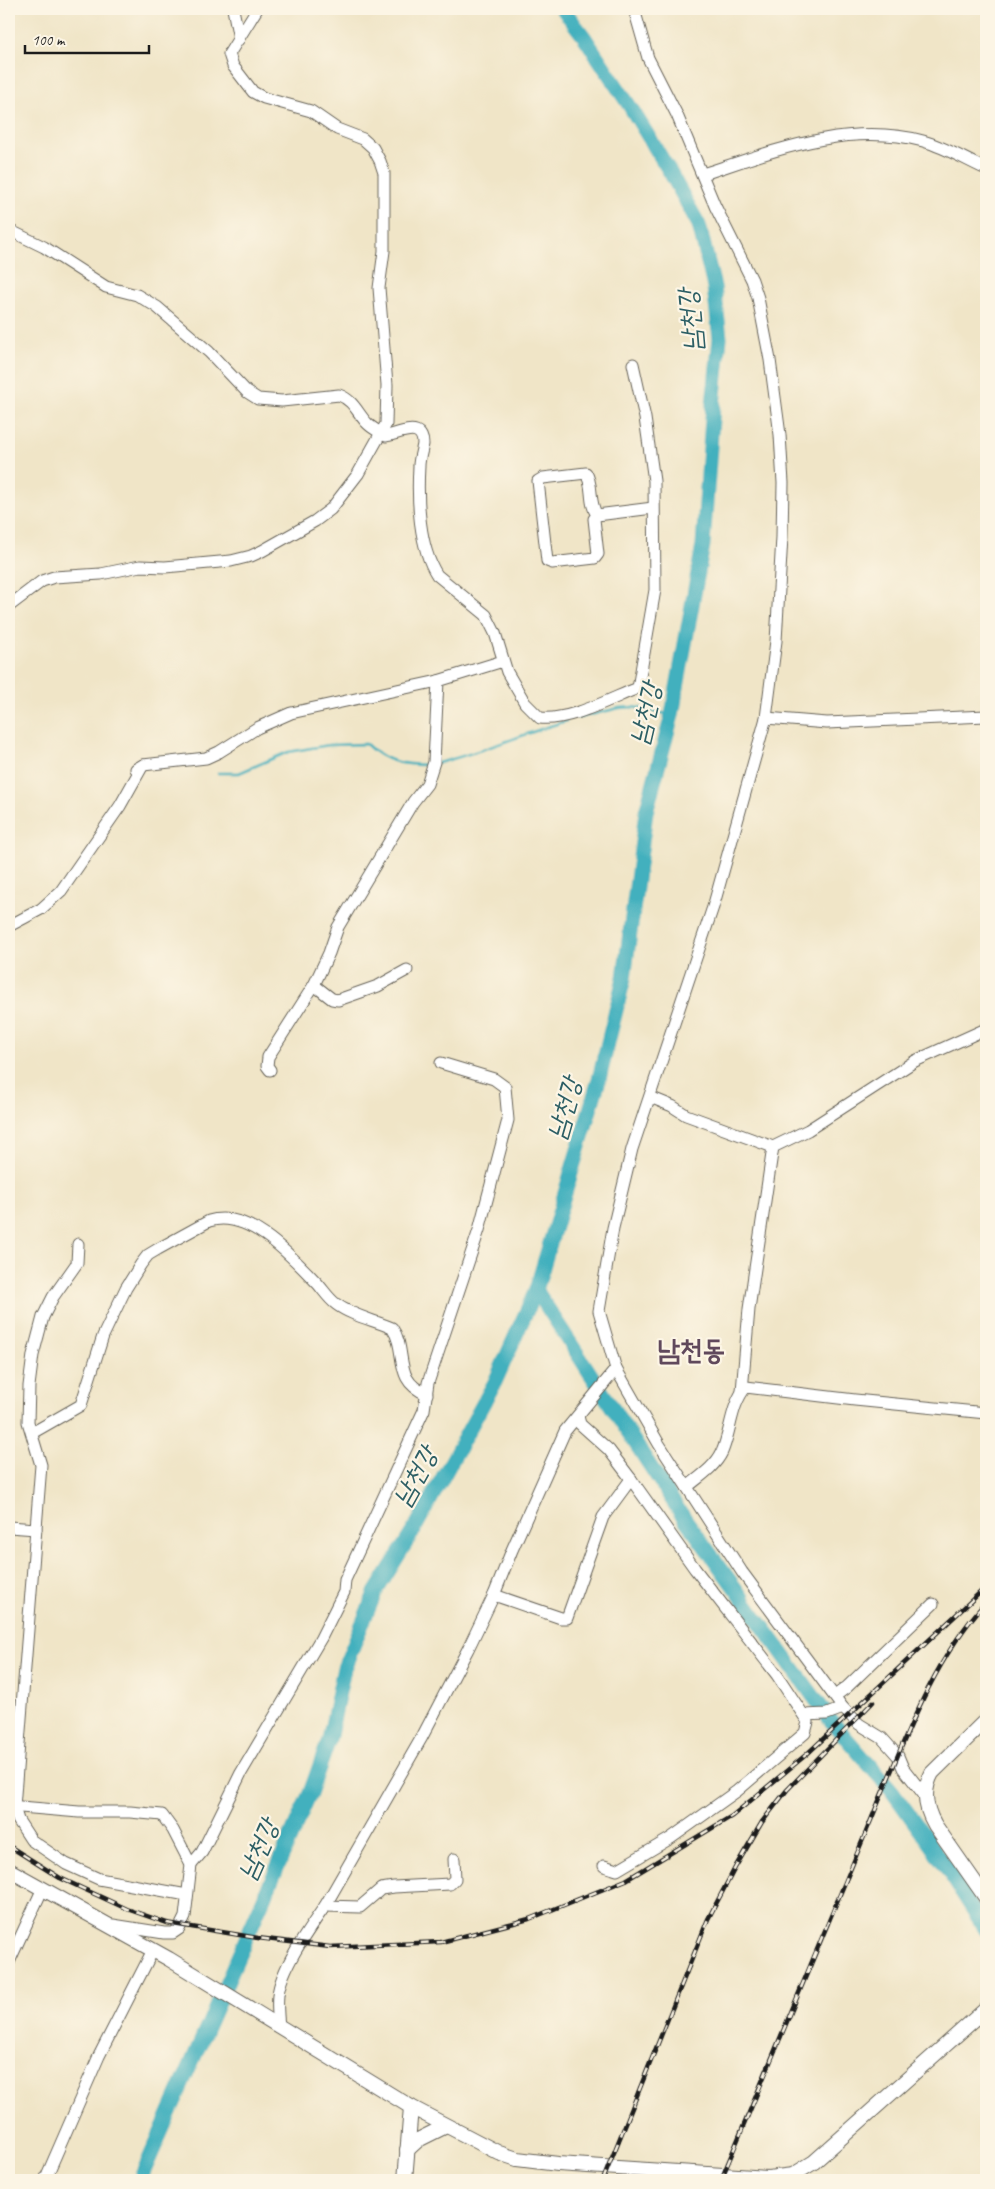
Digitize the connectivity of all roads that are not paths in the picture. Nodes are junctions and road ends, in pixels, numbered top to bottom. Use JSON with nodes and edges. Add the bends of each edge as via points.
{"nodes":[{"id":1,"x":233,"y":9,"type":"edge"},
{"id":2,"x":257,"y":9,"type":"edge"},
{"id":3,"x":634,"y":9,"type":"edge"},
{"id":4,"x":240,"y":39,"type":"junction"},
{"id":5,"x":986,"y":169,"type":"edge"},
{"id":6,"x":703,"y":174,"type":"junction"},
{"id":7,"x":9,"y":230,"type":"edge"},
{"id":8,"x":633,"y":364,"type":"dead end"},
{"id":9,"x":381,"y":432,"type":"junction"},
{"id":10,"x":653,"y":508,"type":"junction"},
{"id":11,"x":597,"y":514,"type":"junction"},
{"id":12,"x":9,"y":606,"type":"edge"},
{"id":13,"x":503,"y":661,"type":"junction"},
{"id":14,"x":438,"y":681,"type":"junction"},
{"id":15,"x":986,"y":716,"type":"edge"},
{"id":16,"x":766,"y":718,"type":"junction"},
{"id":17,"x":9,"y":926,"type":"edge"},
{"id":18,"x":407,"y":970,"type":"dead end"},
{"id":19,"x":314,"y":986,"type":"junction"},
{"id":20,"x":986,"y":1029,"type":"edge"},
{"id":21,"x":441,"y":1063,"type":"dead end"},
{"id":22,"x":270,"y":1070,"type":"dead end"},
{"id":23,"x":650,"y":1097,"type":"junction"},
{"id":24,"x":773,"y":1147,"type":"junction"},
{"id":25,"x":78,"y":1244,"type":"dead end"},
{"id":26,"x":612,"y":1373,"type":"junction"},
{"id":27,"x":742,"y":1391,"type":"junction"},
{"id":28,"x":427,"y":1394,"type":"junction"},
{"id":29,"x":986,"y":1413,"type":"edge"},
{"id":30,"x":578,"y":1416,"type":"junction"},
{"id":31,"x":32,"y":1433,"type":"junction"},
{"id":32,"x":631,"y":1480,"type":"junction"},
{"id":33,"x":687,"y":1487,"type":"junction"},
{"id":34,"x":9,"y":1528,"type":"edge"},
{"id":35,"x":36,"y":1529,"type":"junction"},
{"id":36,"x":494,"y":1595,"type":"junction"},
{"id":37,"x":933,"y":1604,"type":"dead end"},
{"id":38,"x":835,"y":1696,"type":"junction"},
{"id":39,"x":843,"y":1708,"type":"junction"},
{"id":40,"x":804,"y":1715,"type":"junction"},
{"id":41,"x":986,"y":1720,"type":"edge"},
{"id":42,"x":925,"y":1796,"type":"junction"},
{"id":43,"x":12,"y":1806,"type":"edge"},
{"id":44,"x":454,"y":1859,"type":"dead end"},
{"id":45,"x":191,"y":1865,"type":"junction"},
{"id":46,"x":604,"y":1866,"type":"dead end"},
{"id":47,"x":9,"y":1870,"type":"edge"},
{"id":48,"x":43,"y":1888,"type":"junction"},
{"id":49,"x":187,"y":1895,"type":"junction"},
{"id":50,"x":986,"y":1898,"type":"edge"},
{"id":51,"x":325,"y":1906,"type":"junction"},
{"id":52,"x":110,"y":1925,"type":"junction"},
{"id":53,"x":153,"y":1950,"type":"junction"},
{"id":54,"x":9,"y":1962,"type":"edge"},
{"id":55,"x":983,"y":2011,"type":"edge"},
{"id":56,"x":279,"y":2027,"type":"junction"},
{"id":57,"x":411,"y":2107,"type":"junction"},
{"id":58,"x":446,"y":2126,"type":"junction"},
{"id":59,"x":407,"y":2150,"type":"junction"},
{"id":60,"x":794,"y":2178,"type":"edge"},
{"id":61,"x":45,"y":2180,"type":"edge"},
{"id":62,"x":405,"y":2180,"type":"edge"}],
"edges":[{"from":1,"to":4,"type":"street"},
{"from":2,"to":4,"type":"street"},
{"from":3,"to":6,"type":"street","via":[[648,58]]},
{"from":4,"to":9,"type":"street","via":[[229,54],[233,66],[253,92],[311,111],[338,129],[363,139],[380,161],[384,173],[384,251],[379,288],[387,385],[386,424]]},
{"from":5,"to":6,"type":"street","via":[[924,142],[862,133],[776,150]]},
{"from":6,"to":16,"type":"street","via":[[758,298],[780,435],[784,482],[779,602]]},
{"from":7,"to":9,"type":"street","via":[[44,247],[106,287],[137,295],[157,307],[209,352],[233,380],[258,399],[282,401],[339,395]]},
{"from":8,"to":10,"type":"street","via":[[654,481]]},
{"from":9,"to":12,"type":"street","via":[[358,474],[331,508],[315,521],[251,556],[231,561],[140,566],[101,574],[54,577],[42,581]]},
{"from":9,"to":13,"type":"street","via":[[390,436],[410,430],[422,435],[419,506],[421,531],[432,568],[486,616],[495,632]]},
{"from":10,"to":11,"type":"street"},
{"from":10,"to":13,"type":"street","via":[[655,590],[638,688],[574,713],[540,718],[518,692]]},
{"from":11,"to":11,"type":"street","via":[[594,519],[598,554],[595,558],[552,563],[547,560],[538,481],[586,473],[592,508]]},
{"from":13,"to":14,"type":"street"},
{"from":14,"to":17,"type":"street","via":[[291,713],[257,728],[206,758],[139,767],[139,775],[120,806],[61,891],[41,909]]},
{"from":14,"to":19,"type":"street","via":[[434,762],[427,784],[354,898]]},
{"from":15,"to":16,"type":"street","via":[[827,723]]},
{"from":16,"to":23,"type":"street","via":[[714,904]]},
{"from":18,"to":19,"type":"street","via":[[378,986],[338,1000]]},
{"from":19,"to":22,"type":"street","via":[[268,1057]]},
{"from":20,"to":24,"type":"street","via":[[915,1061],[808,1130]]},
{"from":21,"to":28,"type":"street","via":[[501,1082],[507,1095],[508,1120],[480,1230]]},
{"from":23,"to":24,"type":"street","via":[[686,1115]]},
{"from":23,"to":26,"type":"street","via":[[613,1228],[599,1311]]},
{"from":24,"to":27,"type":"street","via":[[749,1309]]},
{"from":25,"to":31,"type":"street","via":[[77,1263],[53,1297],[38,1333],[29,1386],[28,1422]]},
{"from":26,"to":30,"type":"street"},
{"from":26,"to":33,"type":"street"},
{"from":27,"to":29,"type":"street","via":[[746,1386]]},
{"from":27,"to":33,"type":"street","via":[[722,1452]]},
{"from":28,"to":31,"type":"street","via":[[416,1388],[405,1373],[400,1362],[399,1341],[392,1328],[345,1310],[271,1241],[243,1222],[219,1217],[148,1255],[133,1274],[107,1328],[81,1405]]},
{"from":28,"to":45,"type":"street","via":[[414,1435],[345,1580],[344,1592],[241,1773],[202,1852]]},
{"from":30,"to":32,"type":"street","via":[[580,1424],[609,1450]]},
{"from":30,"to":36,"type":"street","via":[[565,1431],[552,1456]]},
{"from":31,"to":35,"type":"street","via":[[41,1465]]},
{"from":32,"to":36,"type":"street","via":[[603,1517],[567,1618]]},
{"from":32,"to":40,"type":"street"},
{"from":33,"to":38,"type":"street","via":[[742,1572]]},
{"from":34,"to":35,"type":"street"},
{"from":35,"to":43,"type":"street"},
{"from":36,"to":51,"type":"street","via":[[422,1737]]},
{"from":37,"to":38,"type":"street"},
{"from":38,"to":39,"type":"street"},
{"from":39,"to":40,"type":"street","via":[[827,1714]]},
{"from":39,"to":42,"type":"street","via":[[859,1724],[882,1738]]},
{"from":40,"to":46,"type":"street","via":[[808,1722],[805,1733],[737,1791],[671,1838],[617,1870]]},
{"from":41,"to":42,"type":"main road","via":[[932,1773]]},
{"from":42,"to":50,"type":"main road","via":[[935,1824]]},
{"from":43,"to":45,"type":"street","via":[[162,1815]]},
{"from":43,"to":49,"type":"street","via":[[31,1840],[66,1864],[99,1879]]},
{"from":44,"to":51,"type":"street","via":[[455,1879],[450,1884],[381,1889],[360,1907]]},
{"from":45,"to":49,"type":"street"},
{"from":47,"to":48,"type":"main road"},
{"from":48,"to":52,"type":"main road"},
{"from":48,"to":54,"type":"street"},
{"from":49,"to":52,"type":"street","via":[[185,1917],[173,1933]]},
{"from":51,"to":56,"type":"street","via":[[284,1976],[278,1995]]},
{"from":52,"to":53,"type":"main road"},
{"from":53,"to":56,"type":"main road"},
{"from":53,"to":61,"type":"street","via":[[99,2056]]},
{"from":55,"to":60,"type":"main road"},
{"from":56,"to":57,"type":"main road"},
{"from":57,"to":58,"type":"main road"},
{"from":57,"to":59,"type":"main road"},
{"from":58,"to":59,"type":"main road","via":[[418,2140]]},
{"from":58,"to":60,"type":"main road","via":[[517,2159],[608,2169]]},
{"from":59,"to":62,"type":"main road"}]}
